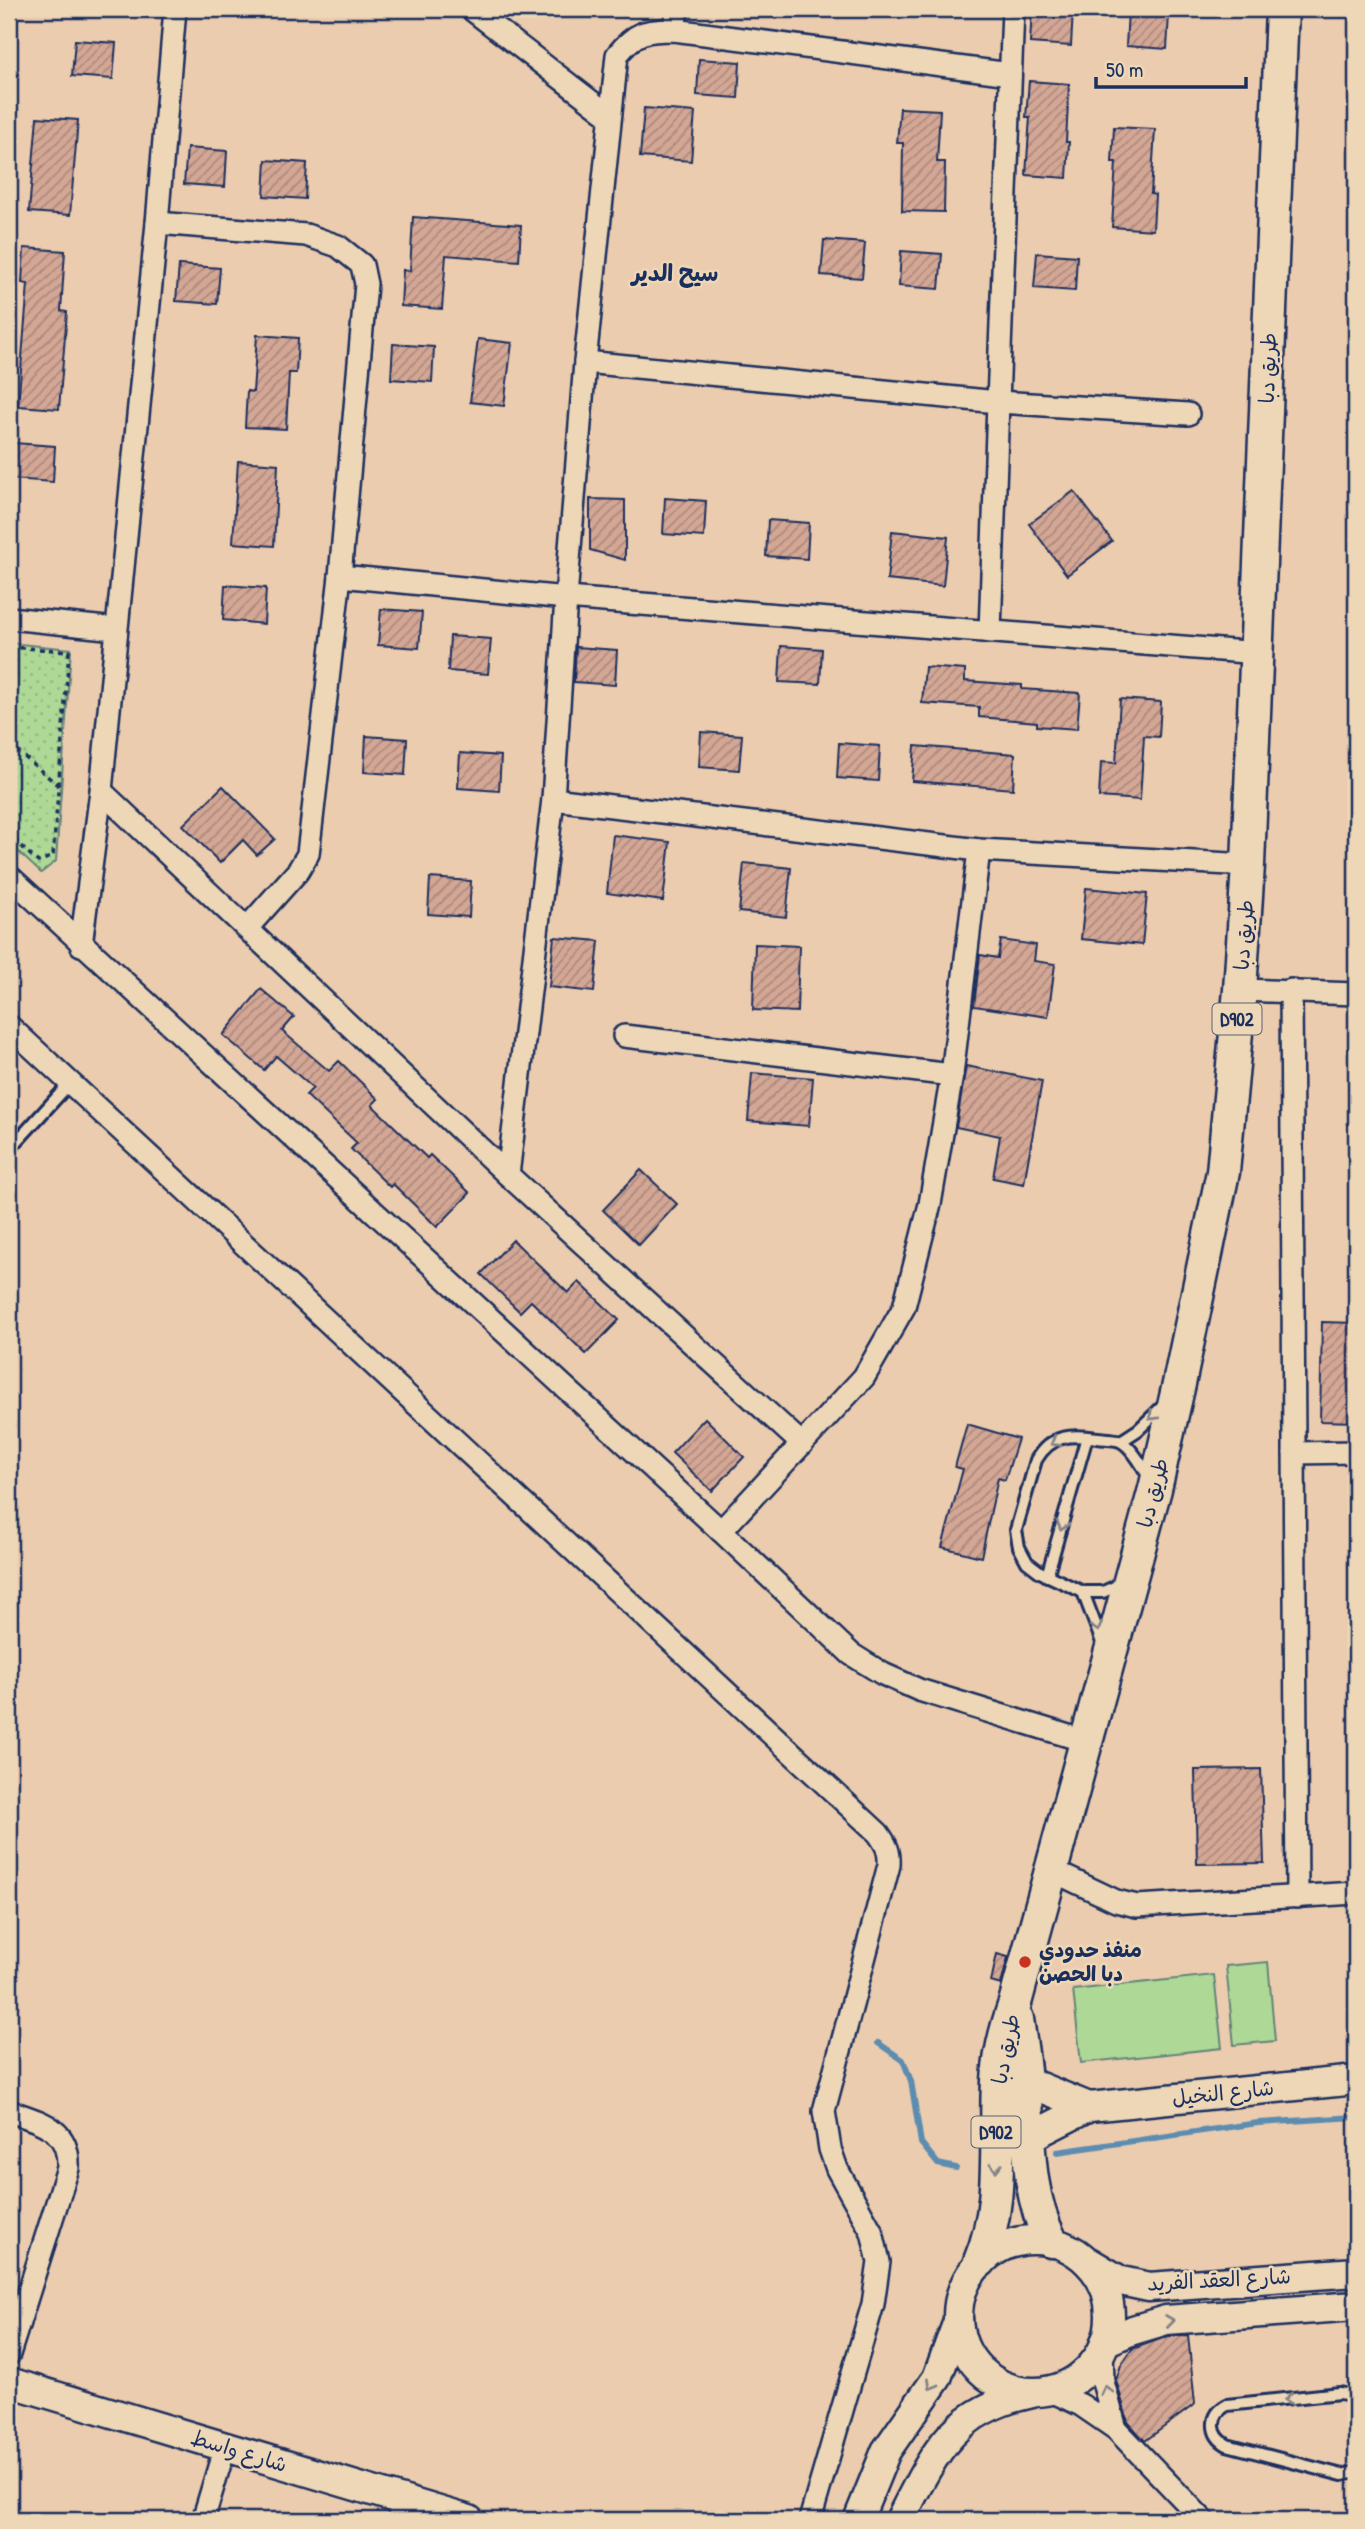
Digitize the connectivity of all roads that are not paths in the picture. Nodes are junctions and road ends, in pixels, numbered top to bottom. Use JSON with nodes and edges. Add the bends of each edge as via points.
{"nodes":[{"id":1,"x":175,"y":9,"type":"edge"},
{"id":2,"x":471,"y":9,"type":"edge"},
{"id":3,"x":677,"y":9,"type":"edge"},
{"id":4,"x":1013,"y":9,"type":"edge"},
{"id":5,"x":1282,"y":9,"type":"edge"},
{"id":6,"x":674,"y":30,"type":"junction"},
{"id":7,"x":1010,"y":75,"type":"junction"},
{"id":8,"x":610,"y":116,"type":"junction"},
{"id":9,"x":157,"y":223,"type":"junction"},
{"id":10,"x":585,"y":362,"type":"junction"},
{"id":11,"x":998,"y":402,"type":"junction"},
{"id":12,"x":1188,"y":414,"type":"dead end"},
{"id":13,"x":340,"y":576,"type":"junction"},
{"id":14,"x":566,"y":598,"type":"junction"},
{"id":15,"x":9,"y":618,"type":"edge"},
{"id":16,"x":116,"y":629,"type":"junction"},
{"id":17,"x":990,"y":632,"type":"junction"},
{"id":18,"x":1258,"y":653,"type":"junction"},
{"id":19,"x":101,"y":791,"type":"junction"},
{"id":20,"x":553,"y":799,"type":"junction"},
{"id":21,"x":979,"y":850,"type":"junction"},
{"id":22,"x":1248,"y":865,"type":"junction"},
{"id":23,"x":9,"y":876,"type":"edge"},
{"id":24,"x":247,"y":928,"type":"junction"},
{"id":25,"x":81,"y":945,"type":"junction"},
{"id":26,"x":1240,"y":990,"type":"junction"},
{"id":27,"x":1291,"y":990,"type":"junction"},
{"id":28,"x":1356,"y":995,"type":"edge"},
{"id":29,"x":9,"y":1026,"type":"edge"},
{"id":30,"x":624,"y":1036,"type":"dead end"},
{"id":31,"x":952,"y":1075,"type":"junction"},
{"id":32,"x":70,"y":1083,"type":"junction"},
{"id":33,"x":9,"y":1150,"type":"edge"},
{"id":34,"x":508,"y":1175,"type":"junction"},
{"id":35,"x":1180,"y":1384,"type":"junction"},
{"id":36,"x":1087,"y":1437,"type":"junction"},
{"id":37,"x":1121,"y":1441,"type":"junction"},
{"id":38,"x":802,"y":1444,"type":"junction"},
{"id":39,"x":1356,"y":1452,"type":"edge"},
{"id":40,"x":1294,"y":1453,"type":"junction"},
{"id":41,"x":1155,"y":1489,"type":"junction"},
{"id":42,"x":721,"y":1531,"type":"junction"},
{"id":43,"x":1047,"y":1576,"type":"junction"},
{"id":44,"x":1131,"y":1577,"type":"junction"},
{"id":45,"x":1083,"y":1592,"type":"junction"},
{"id":46,"x":1107,"y":1663,"type":"junction"},
{"id":47,"x":1088,"y":1742,"type":"junction"},
{"id":48,"x":1051,"y":1870,"type":"junction"},
{"id":49,"x":1356,"y":1893,"type":"edge"},
{"id":50,"x":1297,"y":1897,"type":"junction"},
{"id":51,"x":1356,"y":2080,"type":"edge"},
{"id":52,"x":1011,"y":2081,"type":"junction"},
{"id":53,"x":1089,"y":2107,"type":"junction"},
{"id":54,"x":9,"y":2111,"type":"edge"},
{"id":55,"x":1027,"y":2138,"type":"junction"},
{"id":56,"x":1051,"y":2241,"type":"junction"},
{"id":57,"x":980,"y":2261,"type":"junction"},
{"id":58,"x":1087,"y":2261,"type":"junction"},
{"id":59,"x":1356,"y":2272,"type":"edge"},
{"id":60,"x":1356,"y":2306,"type":"edge"},
{"id":61,"x":958,"y":2322,"type":"junction"},
{"id":62,"x":1104,"y":2346,"type":"junction"},
{"id":63,"x":9,"y":2354,"type":"edge"},
{"id":64,"x":9,"y":2382,"type":"edge"},
{"id":65,"x":1041,"y":2391,"type":"junction"},
{"id":66,"x":1356,"y":2396,"type":"edge"},
{"id":67,"x":1116,"y":2429,"type":"junction"},
{"id":68,"x":225,"y":2447,"type":"junction"},
{"id":69,"x":1356,"y":2472,"type":"edge"},
{"id":70,"x":401,"y":2510,"type":"edge"},
{"id":71,"x":858,"y":2518,"type":"edge"},
{"id":72,"x":203,"y":2520,"type":"edge"},
{"id":73,"x":469,"y":2520,"type":"edge"},
{"id":74,"x":810,"y":2520,"type":"edge"},
{"id":75,"x":900,"y":2520,"type":"edge"},
{"id":76,"x":1203,"y":2520,"type":"edge"}],
"edges":[{"from":1,"to":9,"type":"street"},
{"from":2,"to":8,"type":"street"},
{"from":3,"to":6,"type":"street"},
{"from":4,"to":7,"type":"street"},
{"from":5,"to":18,"type":"main road","name":"طريق دبا","number":"D902"},
{"from":6,"to":7,"type":"street"},
{"from":6,"to":8,"type":"street","via":[[648,30],[631,38],[617,55]]},
{"from":7,"to":11,"type":"street"},
{"from":8,"to":10,"type":"street"},
{"from":9,"to":13,"type":"street","via":[[306,235],[338,246],[362,265],[365,304]]},
{"from":9,"to":16,"type":"street"},
{"from":10,"to":11,"type":"street"},
{"from":10,"to":14,"type":"street"},
{"from":11,"to":12,"type":"street"},
{"from":11,"to":17,"type":"street"},
{"from":13,"to":14,"type":"street"},
{"from":13,"to":24,"type":"street","via":[[308,854]]},
{"from":14,"to":17,"type":"street"},
{"from":14,"to":20,"type":"street"},
{"from":15,"to":16,"type":"street"},
{"from":16,"to":19,"type":"street"},
{"from":17,"to":18,"type":"street"},
{"from":18,"to":22,"type":"main road","name":"طريق دبا","number":"D902"},
{"from":19,"to":24,"type":"street"},
{"from":19,"to":25,"type":"street"},
{"from":20,"to":21,"type":"street"},
{"from":20,"to":34,"type":"street"},
{"from":21,"to":22,"type":"street"},
{"from":21,"to":31,"type":"street"},
{"from":22,"to":26,"type":"main road","name":"طريق دبا","number":"D902"},
{"from":23,"to":25,"type":"street"},
{"from":24,"to":34,"type":"street"},
{"from":25,"to":42,"type":"street"},
{"from":26,"to":27,"type":"street"},
{"from":26,"to":35,"type":"main road","name":"طريق دبا","number":"D902","via":[[1223,1172]]},
{"from":27,"to":28,"type":"street"},
{"from":27,"to":40,"type":"street"},
{"from":29,"to":32,"type":"street"},
{"from":30,"to":31,"type":"street"},
{"from":31,"to":38,"type":"street","via":[[930,1204],[904,1307],[864,1377]]},
{"from":32,"to":33,"type":"lane"},
{"from":32,"to":74,"type":"street","via":[[885,1842],[889,1865],[824,2111],[833,2159],[872,2232],[878,2262],[873,2304]]},
{"from":34,"to":38,"type":"street"},
{"from":35,"to":37,"type":"lane","one_way":true,"via":[[1153,1416]]},
{"from":35,"to":41,"type":"main road","name":"طريق دبا","number":"D902"},
{"from":36,"to":37,"type":"lane"},
{"from":36,"to":43,"type":"lane","one_way":true},
{"from":36,"to":43,"type":"lane","one_way":true,"via":[[1057,1438],[1036,1460],[1016,1530],[1018,1547],[1027,1562]]},
{"from":37,"to":41,"type":"lane"},
{"from":38,"to":42,"type":"street"},
{"from":39,"to":40,"type":"street"},
{"from":40,"to":50,"type":"street"},
{"from":41,"to":44,"type":"main road","name":"طريق دبا","number":"D902"},
{"from":42,"to":47,"type":"street","via":[[851,1654],[883,1674],[919,1690]]},
{"from":43,"to":45,"type":"lane"},
{"from":44,"to":45,"type":"lane","via":[[1114,1589]]},
{"from":44,"to":46,"type":"main road","name":"طريق دبا","number":"D902"},
{"from":45,"to":46,"type":"lane","one_way":true},
{"from":46,"to":47,"type":"main road","name":"طريق دبا","number":"D902"},
{"from":47,"to":48,"type":"main road","name":"طريق دبا","number":"D902"},
{"from":48,"to":50,"type":"street","via":[[1137,1906]]},
{"from":48,"to":52,"type":"main road","name":"طريق دبا","number":"D902","via":[[1015,2003]]},
{"from":49,"to":50,"type":"street"},
{"from":51,"to":53,"type":"main road","name":"شارع النخيل"},
{"from":52,"to":53,"type":"main road","name":"شارع النخيل"},
{"from":52,"to":55,"type":"main road","name":"طريق دبا","number":"D902"},
{"from":52,"to":57,"type":"main road","name":"طريق دبا","number":"D902","one_way":true,"via":[[995,2208]]},
{"from":53,"to":55,"type":"main road","name":"شارع النخيل"},
{"from":54,"to":63,"type":"street","via":[[51,2127],[64,2142],[69,2159]]},
{"from":55,"to":56,"type":"main road","name":"طريق دبا","number":"D902","via":[[1035,2200]]},
{"from":56,"to":57,"type":"main road","via":[[1026,2239],[1001,2246]]},
{"from":56,"to":58,"type":"main road"},
{"from":57,"to":61,"type":"main road","via":[[959,2300]]},
{"from":58,"to":59,"type":"main road","name":"شارع العقد الفريد","via":[[1121,2281],[1149,2287]]},
{"from":58,"to":62,"type":"main road","via":[[1101,2279],[1108,2299],[1110,2320]]},
{"from":62,"to":60,"type":"main road","name":"شارع العقد الفريد","one_way":true,"via":[[1133,2330],[1166,2320]]},
{"from":61,"to":65,"type":"main road","via":[[963,2344],[991,2379],[1012,2389]]},
{"from":61,"to":71,"type":"main road","one_way":true,"via":[[937,2378],[886,2451]]},
{"from":62,"to":65,"type":"main road","via":[[1080,2376]]},
{"from":67,"to":62,"type":"street","one_way":true,"via":[[1104,2382]]},
{"from":64,"to":68,"type":"main road","name":"شارع واسط"},
{"from":65,"to":67,"type":"street","via":[[1081,2405]]},
{"from":65,"to":75,"type":"main road","via":[[986,2408],[948,2436]]},
{"from":66,"to":69,"type":"lane","one_way":true,"via":[[1340,2393],[1227,2405],[1217,2412],[1213,2423],[1216,2436],[1227,2445],[1342,2475]]},
{"from":67,"to":76,"type":"street"},
{"from":68,"to":70,"type":"main road","name":"شارع واسط"},
{"from":68,"to":72,"type":"street"},
{"from":70,"to":73,"type":"main road","name":"شارع واسط"}]}
